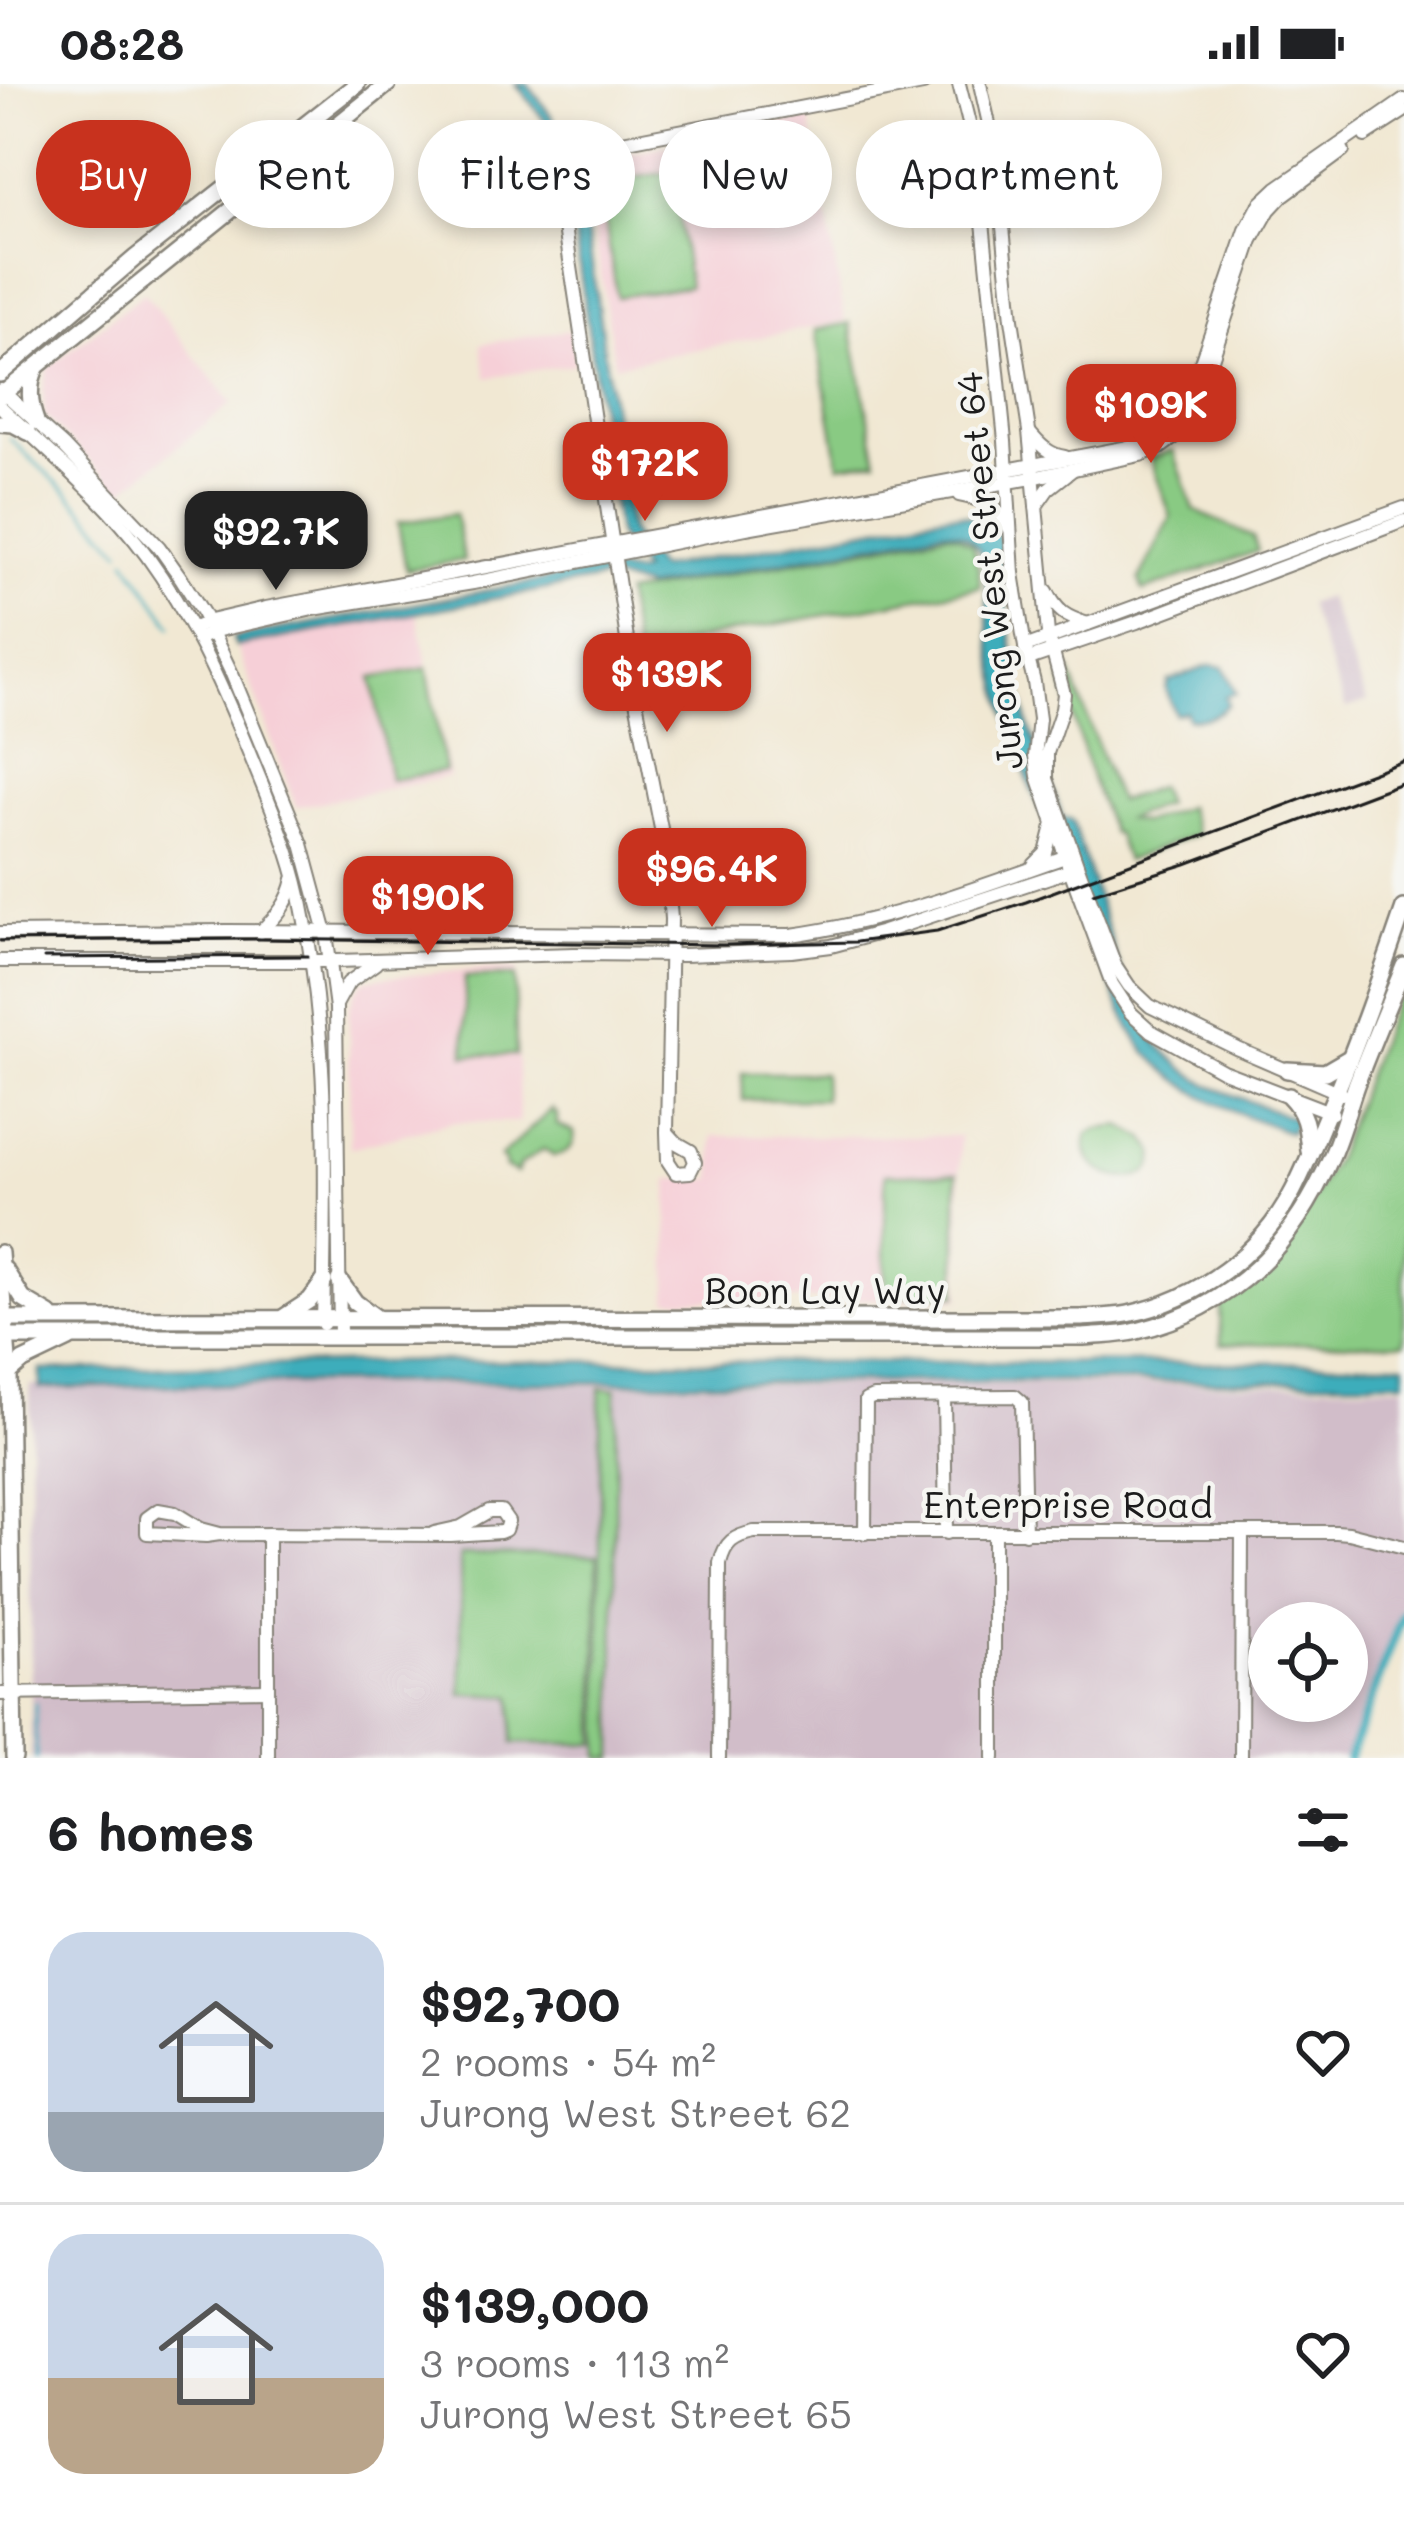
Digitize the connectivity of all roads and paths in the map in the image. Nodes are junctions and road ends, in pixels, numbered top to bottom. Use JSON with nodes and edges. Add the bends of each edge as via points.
{"nodes":[{"id":1,"x":357,"y":84,"type":"edge"},
{"id":2,"x":388,"y":84,"type":"edge"},
{"id":3,"x":923,"y":84,"type":"edge"},
{"id":4,"x":959,"y":84,"type":"edge"},
{"id":5,"x":980,"y":84,"type":"edge"},
{"id":6,"x":1404,"y":100,"type":"edge"},
{"id":7,"x":1404,"y":111,"type":"edge"},
{"id":8,"x":38,"y":365,"type":"junction"},
{"id":9,"x":0,"y":370,"type":"edge"},
{"id":10,"x":1,"y":396,"type":"edge"},
{"id":11,"x":0,"y":423,"type":"edge"},
{"id":12,"x":32,"y":426,"type":"junction"},
{"id":13,"x":1028,"y":431,"type":"junction"},
{"id":14,"x":1005,"y":441,"type":"junction"},
{"id":15,"x":1071,"y":463,"type":"junction"},
{"id":16,"x":1031,"y":471,"type":"junction"},
{"id":17,"x":1006,"y":475,"type":"junction"},
{"id":18,"x":972,"y":476,"type":"junction"},
{"id":19,"x":946,"y":494,"type":"junction"},
{"id":20,"x":1035,"y":508,"type":"junction"},
{"id":21,"x":1404,"y":508,"type":"edge"},
{"id":22,"x":1404,"y":521,"type":"edge"},
{"id":23,"x":1012,"y":535,"type":"junction"},
{"id":24,"x":614,"y":549,"type":"junction"},
{"id":25,"x":1041,"y":579,"type":"junction"},
{"id":26,"x":202,"y":631,"type":"junction"},
{"id":27,"x":1089,"y":632,"type":"junction"},
{"id":28,"x":1051,"y":645,"type":"junction"},
{"id":29,"x":1027,"y":653,"type":"junction"},
{"id":30,"x":1058,"y":674,"type":"junction"},
{"id":31,"x":1053,"y":823,"type":"junction"},
{"id":32,"x":1072,"y":862,"type":"junction"},
{"id":33,"x":1023,"y":872,"type":"junction"},
{"id":34,"x":295,"y":875,"type":"junction"},
{"id":35,"x":1404,"y":908,"type":"edge"},
{"id":36,"x":260,"y":932,"type":"junction"},
{"id":37,"x":306,"y":932,"type":"junction"},
{"id":38,"x":326,"y":932,"type":"junction"},
{"id":39,"x":0,"y":933,"type":"edge"},
{"id":40,"x":671,"y":935,"type":"junction"},
{"id":41,"x":671,"y":955,"type":"junction"},
{"id":42,"x":382,"y":959,"type":"junction"},
{"id":43,"x":310,"y":961,"type":"junction"},
{"id":44,"x":331,"y":961,"type":"junction"},
{"id":45,"x":0,"y":962,"type":"edge"},
{"id":46,"x":1404,"y":966,"type":"edge"},
{"id":47,"x":336,"y":1008,"type":"junction"},
{"id":48,"x":1352,"y":1056,"type":"junction"},
{"id":49,"x":1287,"y":1070,"type":"junction"},
{"id":50,"x":1344,"y":1095,"type":"junction"},
{"id":51,"x":1289,"y":1096,"type":"junction"},
{"id":52,"x":1328,"y":1112,"type":"junction"},
{"id":53,"x":1345,"y":1118,"type":"junction"},
{"id":54,"x":668,"y":1132,"type":"dead end"},
{"id":55,"x":1309,"y":1154,"type":"junction"},
{"id":56,"x":1,"y":1259,"type":"edge"},
{"id":57,"x":331,"y":1280,"type":"junction"},
{"id":58,"x":58,"y":1318,"type":"junction"},
{"id":59,"x":281,"y":1319,"type":"junction"},
{"id":60,"x":380,"y":1319,"type":"junction"},
{"id":61,"x":3,"y":1328,"type":"edge"},
{"id":62,"x":331,"y":1328,"type":"junction"},
{"id":63,"x":72,"y":1338,"type":"junction"},
{"id":64,"x":9,"y":1373,"type":"junction"},
{"id":65,"x":944,"y":1397,"type":"junction"},
{"id":66,"x":865,"y":1533,"type":"junction"},
{"id":67,"x":946,"y":1533,"type":"junction"},
{"id":68,"x":994,"y":1533,"type":"junction"},
{"id":69,"x":1025,"y":1533,"type":"junction"},
{"id":70,"x":1242,"y":1533,"type":"junction"},
{"id":71,"x":220,"y":1534,"type":"junction"},
{"id":72,"x":268,"y":1534,"type":"junction"},
{"id":73,"x":434,"y":1534,"type":"junction"},
{"id":74,"x":1404,"y":1547,"type":"edge"},
{"id":75,"x":267,"y":1690,"type":"junction"},
{"id":76,"x":6,"y":1694,"type":"edge"},
{"id":77,"x":14,"y":1758,"type":"edge"},
{"id":78,"x":268,"y":1758,"type":"edge"},
{"id":79,"x":719,"y":1758,"type":"edge"},
{"id":80,"x":994,"y":1758,"type":"edge"},
{"id":81,"x":1241,"y":1758,"type":"edge"}],
"edges":[{"from":1,"to":9,"type":"main road"},
{"from":2,"to":8,"type":"main road"},
{"from":3,"to":24,"type":"street","via":[[616,143],[573,177],[565,226]]},
{"from":4,"to":14,"type":"street","name":"Jurong West Street 64","via":[[979,178]]},
{"from":5,"to":13,"type":"street","name":"Jurong West Street 64","via":[[993,133]]},
{"from":6,"to":15,"type":"street","via":[[1261,204],[1187,404],[1170,428]]},
{"from":7,"to":15,"type":"street","via":[[1269,210],[1179,434],[1140,455]]},
{"from":8,"to":10,"type":"main road"},
{"from":8,"to":12,"type":"main road","via":[[30,384]]},
{"from":10,"to":12,"type":"street"},
{"from":11,"to":12,"type":"main road"},
{"from":12,"to":26,"type":"street"},
{"from":13,"to":15,"type":"street"},
{"from":13,"to":16,"type":"street","name":"Jurong West Street 64"},
{"from":14,"to":17,"type":"street","name":"Jurong West Street 64"},
{"from":14,"to":18,"type":"street"},
{"from":15,"to":16,"type":"street"},
{"from":15,"to":20,"type":"street"},
{"from":16,"to":17,"type":"street"},
{"from":16,"to":20,"type":"street","name":"Jurong West Street 64"},
{"from":17,"to":18,"type":"street"},
{"from":17,"to":19,"type":"street"},
{"from":17,"to":23,"type":"street","name":"Jurong West Street 64"},
{"from":18,"to":24,"type":"street"},
{"from":19,"to":23,"type":"street","via":[[991,504]]},
{"from":19,"to":24,"type":"street"},
{"from":20,"to":25,"type":"street","name":"Jurong West Street 64"},
{"from":21,"to":27,"type":"street"},
{"from":22,"to":27,"type":"street"},
{"from":23,"to":29,"type":"street","name":"Jurong West Street 64"},
{"from":24,"to":26,"type":"street"},
{"from":24,"to":40,"type":"street","via":[[666,854]]},
{"from":25,"to":27,"type":"street","via":[[1054,606]]},
{"from":25,"to":28,"type":"street","name":"Jurong West Street 64"},
{"from":26,"to":34,"type":"street"},
{"from":26,"to":38,"type":"street","via":[[232,674],[302,844]]},
{"from":27,"to":28,"type":"street"},
{"from":27,"to":30,"type":"street"},
{"from":28,"to":29,"type":"street"},
{"from":28,"to":30,"type":"street","name":"Jurong West Street 64"},
{"from":29,"to":31,"type":"street","name":"Jurong West Street 64","via":[[1039,719],[1038,776]]},
{"from":30,"to":32,"type":"street","name":"Jurong West Street 64","via":[[1064,694],[1047,779]]},
{"from":31,"to":32,"type":"street","name":"Jurong West Street 64"},
{"from":31,"to":33,"type":"street","via":[[1046,853]]},
{"from":32,"to":33,"type":"street"},
{"from":32,"to":41,"type":"street","via":[[965,907],[831,946]]},
{"from":32,"to":49,"type":"street","name":"Jurong West Street 64","via":[[1114,964],[1138,996]]},
{"from":32,"to":51,"type":"street","name":"Jurong West Street 64","via":[[1112,984],[1131,1012],[1193,1056]]},
{"from":33,"to":40,"type":"street","via":[[838,928]]},
{"from":34,"to":36,"type":"street","via":[[282,910]]},
{"from":34,"to":37,"type":"street"},
{"from":35,"to":48,"type":"main road","name":"Boon Lay Way"},
{"from":36,"to":37,"type":"street"},
{"from":36,"to":39,"type":"street"},
{"from":37,"to":38,"type":"street"},
{"from":37,"to":43,"type":"street"},
{"from":38,"to":40,"type":"street"},
{"from":38,"to":44,"type":"street"},
{"from":40,"to":41,"type":"street"},
{"from":41,"to":42,"type":"street"},
{"from":41,"to":54,"type":"street"},
{"from":42,"to":44,"type":"street"},
{"from":42,"to":47,"type":"street","via":[[348,983]]},
{"from":43,"to":44,"type":"street"},
{"from":43,"to":45,"type":"street"},
{"from":43,"to":57,"type":"street"},
{"from":44,"to":47,"type":"street"},
{"from":46,"to":50,"type":"main road","name":"Boon Lay Way"},
{"from":47,"to":57,"type":"street"},
{"from":48,"to":49,"type":"main road","via":[[1325,1072]]},
{"from":48,"to":50,"type":"main road","name":"Boon Lay Way"},
{"from":49,"to":50,"type":"street","name":"Jurong West Street 64"},
{"from":50,"to":52,"type":"main road","name":"Boon Lay Way"},
{"from":50,"to":53,"type":"main road","name":"Boon Lay Way"},
{"from":51,"to":52,"type":"street","name":"Jurong West Street 64"},
{"from":51,"to":55,"type":"main road","via":[[1305,1118]]},
{"from":52,"to":53,"type":"street","name":"Jurong West Street 64"},
{"from":52,"to":55,"type":"main road","name":"Boon Lay Way"},
{"from":53,"to":62,"type":"main road","name":"Boon Lay Way","via":[[1283,1243],[1208,1305],[1132,1333]]},
{"from":55,"to":60,"type":"main road","name":"Boon Lay Way","via":[[1264,1236],[1231,1267],[1159,1306],[1126,1314]]},
{"from":56,"to":58,"type":"main road","via":[[23,1299]]},
{"from":56,"to":61,"type":"main road"},
{"from":57,"to":59,"type":"main road"},
{"from":57,"to":60,"type":"main road"},
{"from":57,"to":62,"type":"street"},
{"from":58,"to":59,"type":"main road","name":"Boon Lay Way"},
{"from":58,"to":61,"type":"main road","name":"Boon Lay Way"},
{"from":59,"to":62,"type":"main road","name":"Boon Lay Way"},
{"from":60,"to":62,"type":"main road","name":"Boon Lay Way"},
{"from":61,"to":63,"type":"main road","name":"Boon Lay Way"},
{"from":61,"to":64,"type":"main road"},
{"from":62,"to":63,"type":"main road","name":"Boon Lay Way"},
{"from":63,"to":64,"type":"main road"},
{"from":64,"to":76,"type":"main road"},
{"from":65,"to":66,"type":"street","via":[[866,1400]]},
{"from":65,"to":67,"type":"street"},
{"from":65,"to":69,"type":"street","via":[[1020,1399]]},
{"from":66,"to":67,"type":"street","name":"Enterprise Road"},
{"from":66,"to":79,"type":"street","name":"Enterprise Road","via":[[754,1532],[723,1550]]},
{"from":67,"to":68,"type":"street","name":"Enterprise Road"},
{"from":68,"to":69,"type":"street","name":"Enterprise Road"},
{"from":68,"to":80,"type":"street"},
{"from":69,"to":70,"type":"street","name":"Enterprise Road"},
{"from":70,"to":74,"type":"street","name":"Enterprise Road","via":[[1349,1532]]},
{"from":70,"to":81,"type":"street"},
{"from":71,"to":71,"type":"street","via":[[147,1533],[147,1518],[168,1511]]},
{"from":71,"to":72,"type":"street"},
{"from":72,"to":73,"type":"street"},
{"from":72,"to":75,"type":"street"},
{"from":73,"to":73,"type":"street","via":[[489,1510],[508,1521],[500,1532]]},
{"from":75,"to":76,"type":"street"},
{"from":75,"to":78,"type":"street"},
{"from":76,"to":77,"type":"main road"}]}
